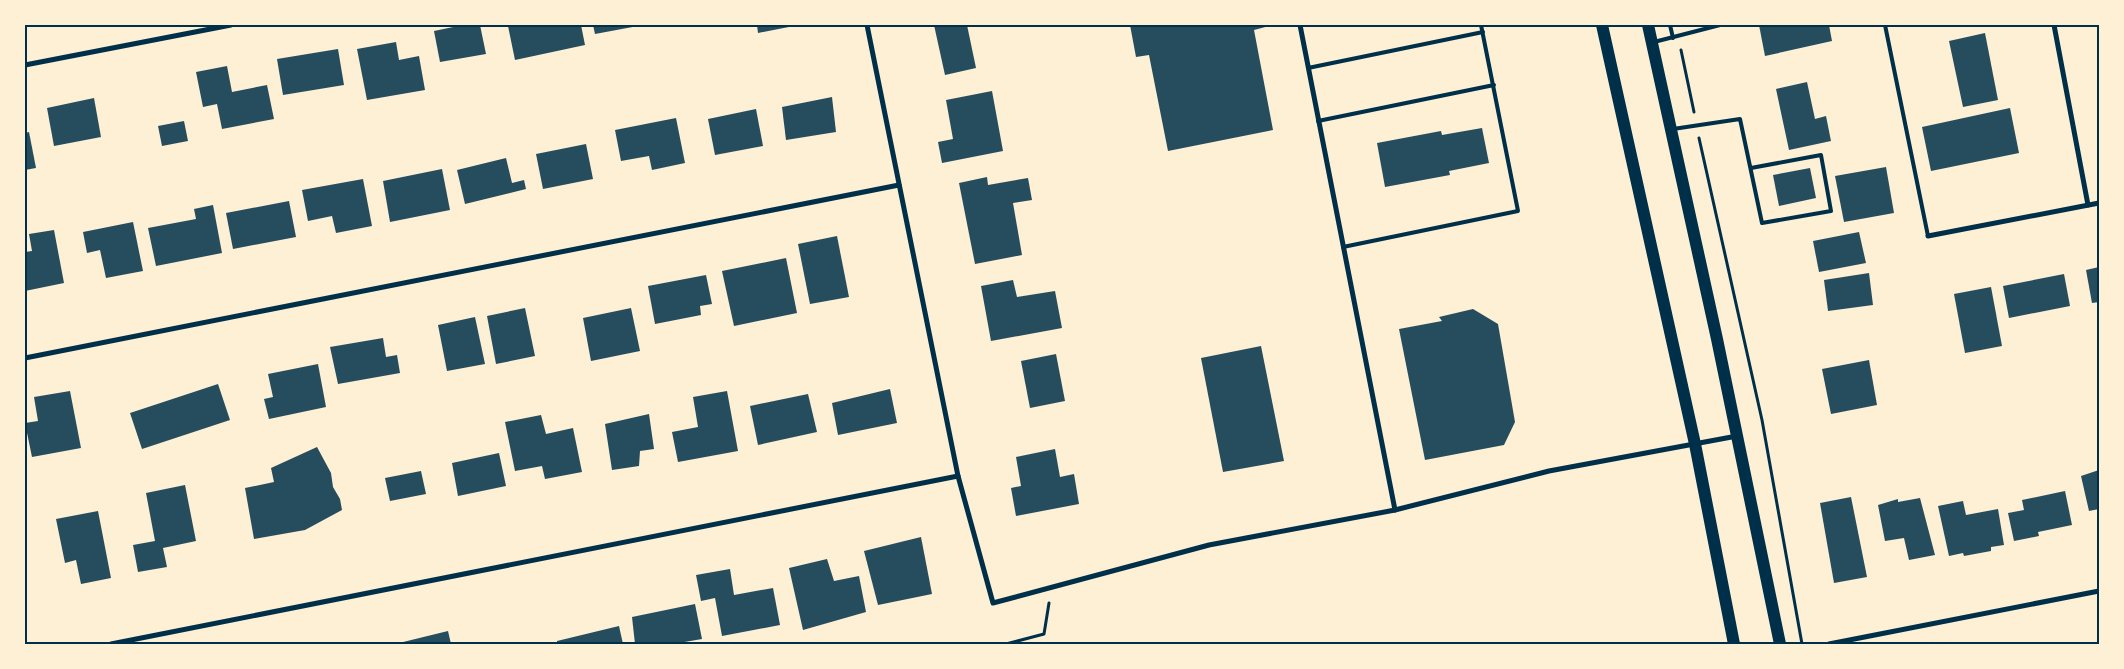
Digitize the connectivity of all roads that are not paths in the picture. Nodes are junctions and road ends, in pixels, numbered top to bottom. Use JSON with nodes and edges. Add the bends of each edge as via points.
{"nodes":[{"id":1,"x":231,"y":25,"type":"edge"},
{"id":2,"x":867,"y":25,"type":"edge"},
{"id":3,"x":1300,"y":25,"type":"edge"},
{"id":4,"x":1481,"y":25,"type":"edge"},
{"id":5,"x":1602,"y":25,"type":"edge"},
{"id":6,"x":1648,"y":25,"type":"edge"},
{"id":7,"x":1670,"y":25,"type":"edge"},
{"id":8,"x":1720,"y":25,"type":"edge"},
{"id":9,"x":1885,"y":25,"type":"edge"},
{"id":10,"x":2054,"y":25,"type":"edge"},
{"id":11,"x":1483,"y":32,"type":"junction"},
{"id":12,"x":1675,"y":37,"type":"junction"},
{"id":13,"x":1652,"y":43,"type":"junction"},
{"id":14,"x":25,"y":66,"type":"edge"},
{"id":15,"x":1308,"y":68,"type":"junction"},
{"id":16,"x":1494,"y":86,"type":"junction"},
{"id":17,"x":1318,"y":121,"type":"junction"},
{"id":18,"x":1671,"y":130,"type":"junction"},
{"id":19,"x":1751,"y":168,"type":"junction"},
{"id":20,"x":899,"y":185,"type":"junction"},
{"id":21,"x":2099,"y":203,"type":"edge"},
{"id":22,"x":2088,"y":205,"type":"junction"},
{"id":23,"x":1928,"y":236,"type":"joint"},
{"id":24,"x":1343,"y":247,"type":"junction"},
{"id":25,"x":25,"y":358,"type":"edge"},
{"id":26,"x":1738,"y":436,"type":"junction"},
{"id":27,"x":1695,"y":444,"type":"junction"},
{"id":28,"x":958,"y":476,"type":"junction"},
{"id":29,"x":1395,"y":510,"type":"junction"},
{"id":30,"x":2099,"y":591,"type":"edge"},
{"id":31,"x":111,"y":644,"type":"edge"},
{"id":32,"x":1734,"y":644,"type":"edge"},
{"id":33,"x":1780,"y":644,"type":"edge"},
{"id":34,"x":1829,"y":644,"type":"edge"}],
"edges":[{"from":1,"to":14,"type":"street"},
{"from":2,"to":20,"type":"street"},
{"from":3,"to":15,"type":"street"},
{"from":4,"to":11,"type":"lane"},
{"from":5,"to":27,"type":"main road"},
{"from":6,"to":13,"type":"main road"},
{"from":7,"to":12,"type":"lane"},
{"from":8,"to":12,"type":"lane"},
{"from":9,"to":23,"type":"lane"},
{"from":10,"to":22,"type":"street"},
{"from":11,"to":15,"type":"lane"},
{"from":11,"to":16,"type":"lane"},
{"from":12,"to":13,"type":"lane"},
{"from":13,"to":18,"type":"main road"},
{"from":15,"to":17,"type":"street"},
{"from":16,"to":17,"type":"lane"},
{"from":16,"to":24,"type":"lane","via":[[1518,211]]},
{"from":17,"to":24,"type":"street"},
{"from":18,"to":19,"type":"lane","via":[[1740,118]]},
{"from":18,"to":26,"type":"main road"},
{"from":19,"to":19,"type":"lane","via":[[1762,223],[1831,211],[1821,155]]},
{"from":20,"to":25,"type":"street"},
{"from":20,"to":28,"type":"street"},
{"from":21,"to":22,"type":"street"},
{"from":22,"to":23,"type":"street"},
{"from":24,"to":29,"type":"street"},
{"from":26,"to":27,"type":"street"},
{"from":26,"to":33,"type":"main road"},
{"from":27,"to":29,"type":"street","via":[[1549,471]]},
{"from":27,"to":32,"type":"main road"},
{"from":28,"to":29,"type":"street","via":[[993,603],[1209,545]]},
{"from":28,"to":31,"type":"street"},
{"from":30,"to":34,"type":"street"}]}
